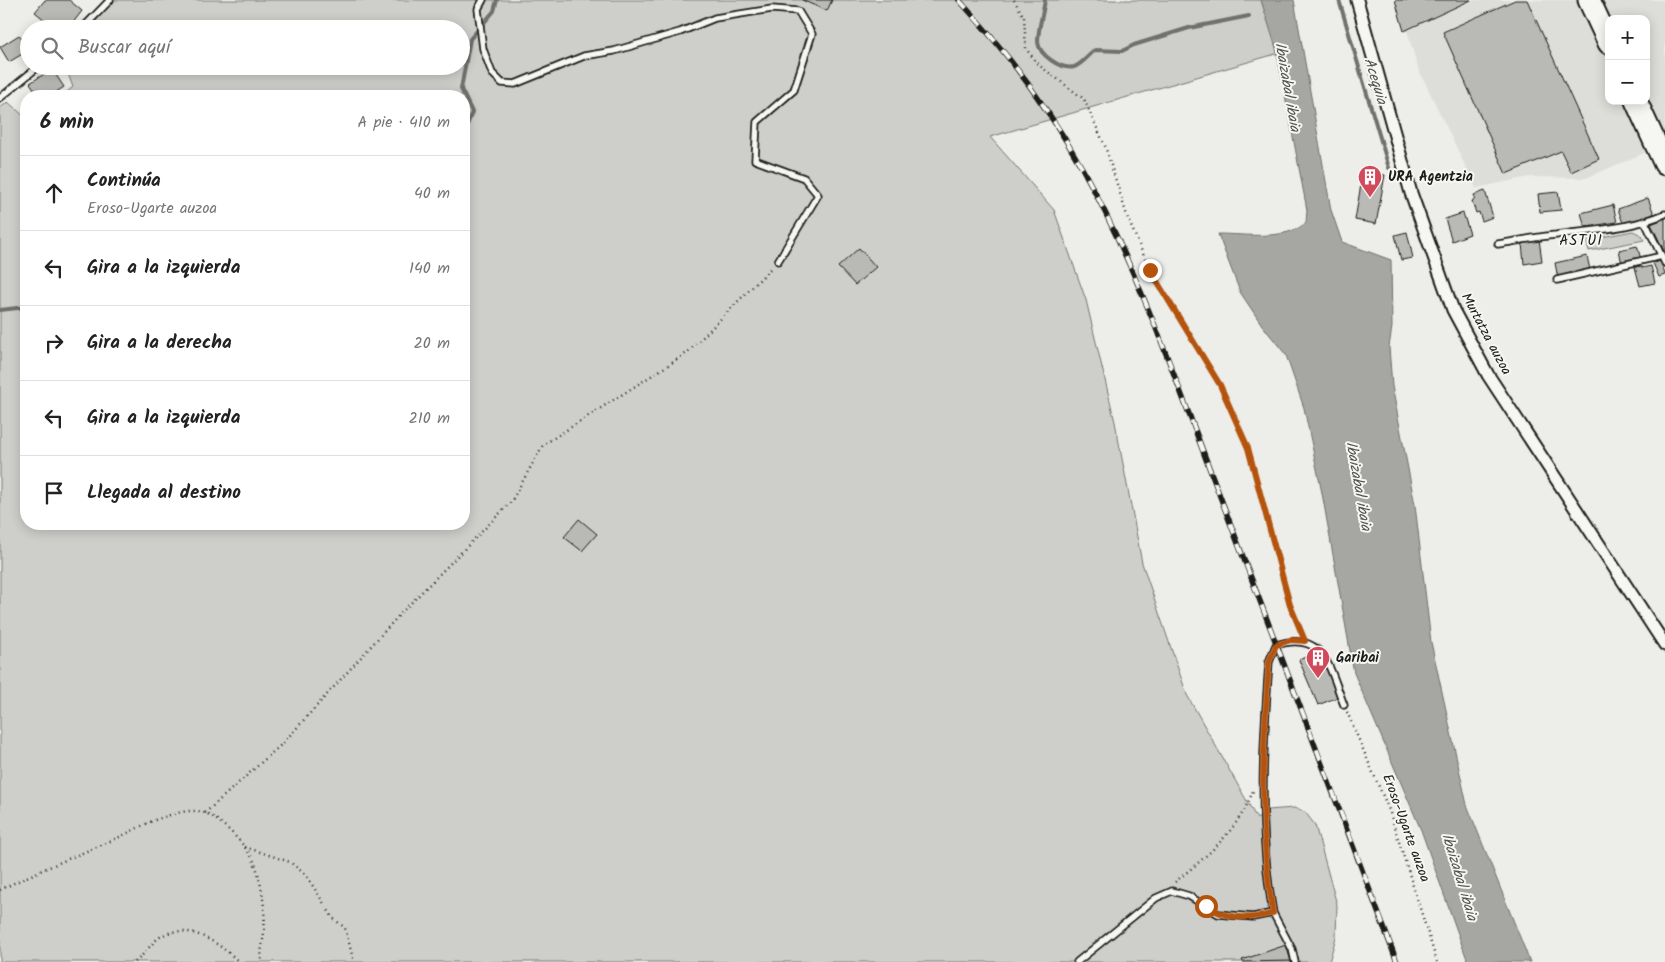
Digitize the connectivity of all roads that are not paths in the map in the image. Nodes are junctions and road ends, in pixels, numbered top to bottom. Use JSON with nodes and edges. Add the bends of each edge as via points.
{"nodes":[{"id":1,"x":110,"y":0,"type":"edge"},
{"id":2,"x":482,"y":0,"type":"edge"},
{"id":3,"x":1358,"y":0,"type":"edge"},
{"id":4,"x":1589,"y":0,"type":"edge"},
{"id":5,"x":91,"y":20,"type":"edge"},
{"id":6,"x":1605,"y":34,"type":"edge"},
{"id":7,"x":28,"y":75,"type":"edge"},
{"id":8,"x":0,"y":98,"type":"edge"},
{"id":9,"x":1638,"y":105,"type":"edge"},
{"id":10,"x":1665,"y":164,"type":"edge"},
{"id":11,"x":1665,"y":214,"type":"edge"},
{"id":12,"x":1645,"y":222,"type":"junction"},
{"id":13,"x":1498,"y":244,"type":"dead end"},
{"id":14,"x":1662,"y":256,"type":"junction"},
{"id":15,"x":778,"y":261,"type":"road end"},
{"id":16,"x":1665,"y":263,"type":"edge"},
{"id":17,"x":1556,"y":280,"type":"dead end"},
{"id":18,"x":1665,"y":645,"type":"edge"},
{"id":19,"x":1344,"y":705,"type":"road end"},
{"id":20,"x":1273,"y":913,"type":"junction"},
{"id":21,"x":1077,"y":962,"type":"edge"},
{"id":22,"x":1295,"y":962,"type":"edge"}],
"edges":[{"from":1,"to":5,"type":"lane"},
{"from":2,"to":15,"type":"lane","via":[[478,10],[482,48],[492,73],[502,83],[515,84],[584,56],[670,35],[715,18],[772,9],[798,12],[812,34],[800,76],[794,90],[757,122],[754,160],[804,178],[818,195]]},
{"from":3,"to":18,"type":"street","name":"Murtatza auzoa","via":[[1411,193],[1453,310],[1488,375]]},
{"from":4,"to":6,"type":"highway"},
{"from":7,"to":8,"type":"lane"},
{"from":9,"to":10,"type":"highway"},
{"from":11,"to":12,"type":"lane"},
{"from":12,"to":13,"type":"lane"},
{"from":12,"to":14,"type":"lane"},
{"from":14,"to":16,"type":"lane"},
{"from":14,"to":17,"type":"lane"},
{"from":19,"to":20,"type":"lane","via":[[1324,656],[1315,646],[1291,640],[1276,645],[1269,662],[1261,793]]},
{"from":20,"to":21,"type":"lane","via":[[1253,917],[1218,914],[1190,896],[1172,891],[1156,898]]},
{"from":20,"to":22,"type":"lane","via":[[1292,949]]}]}
